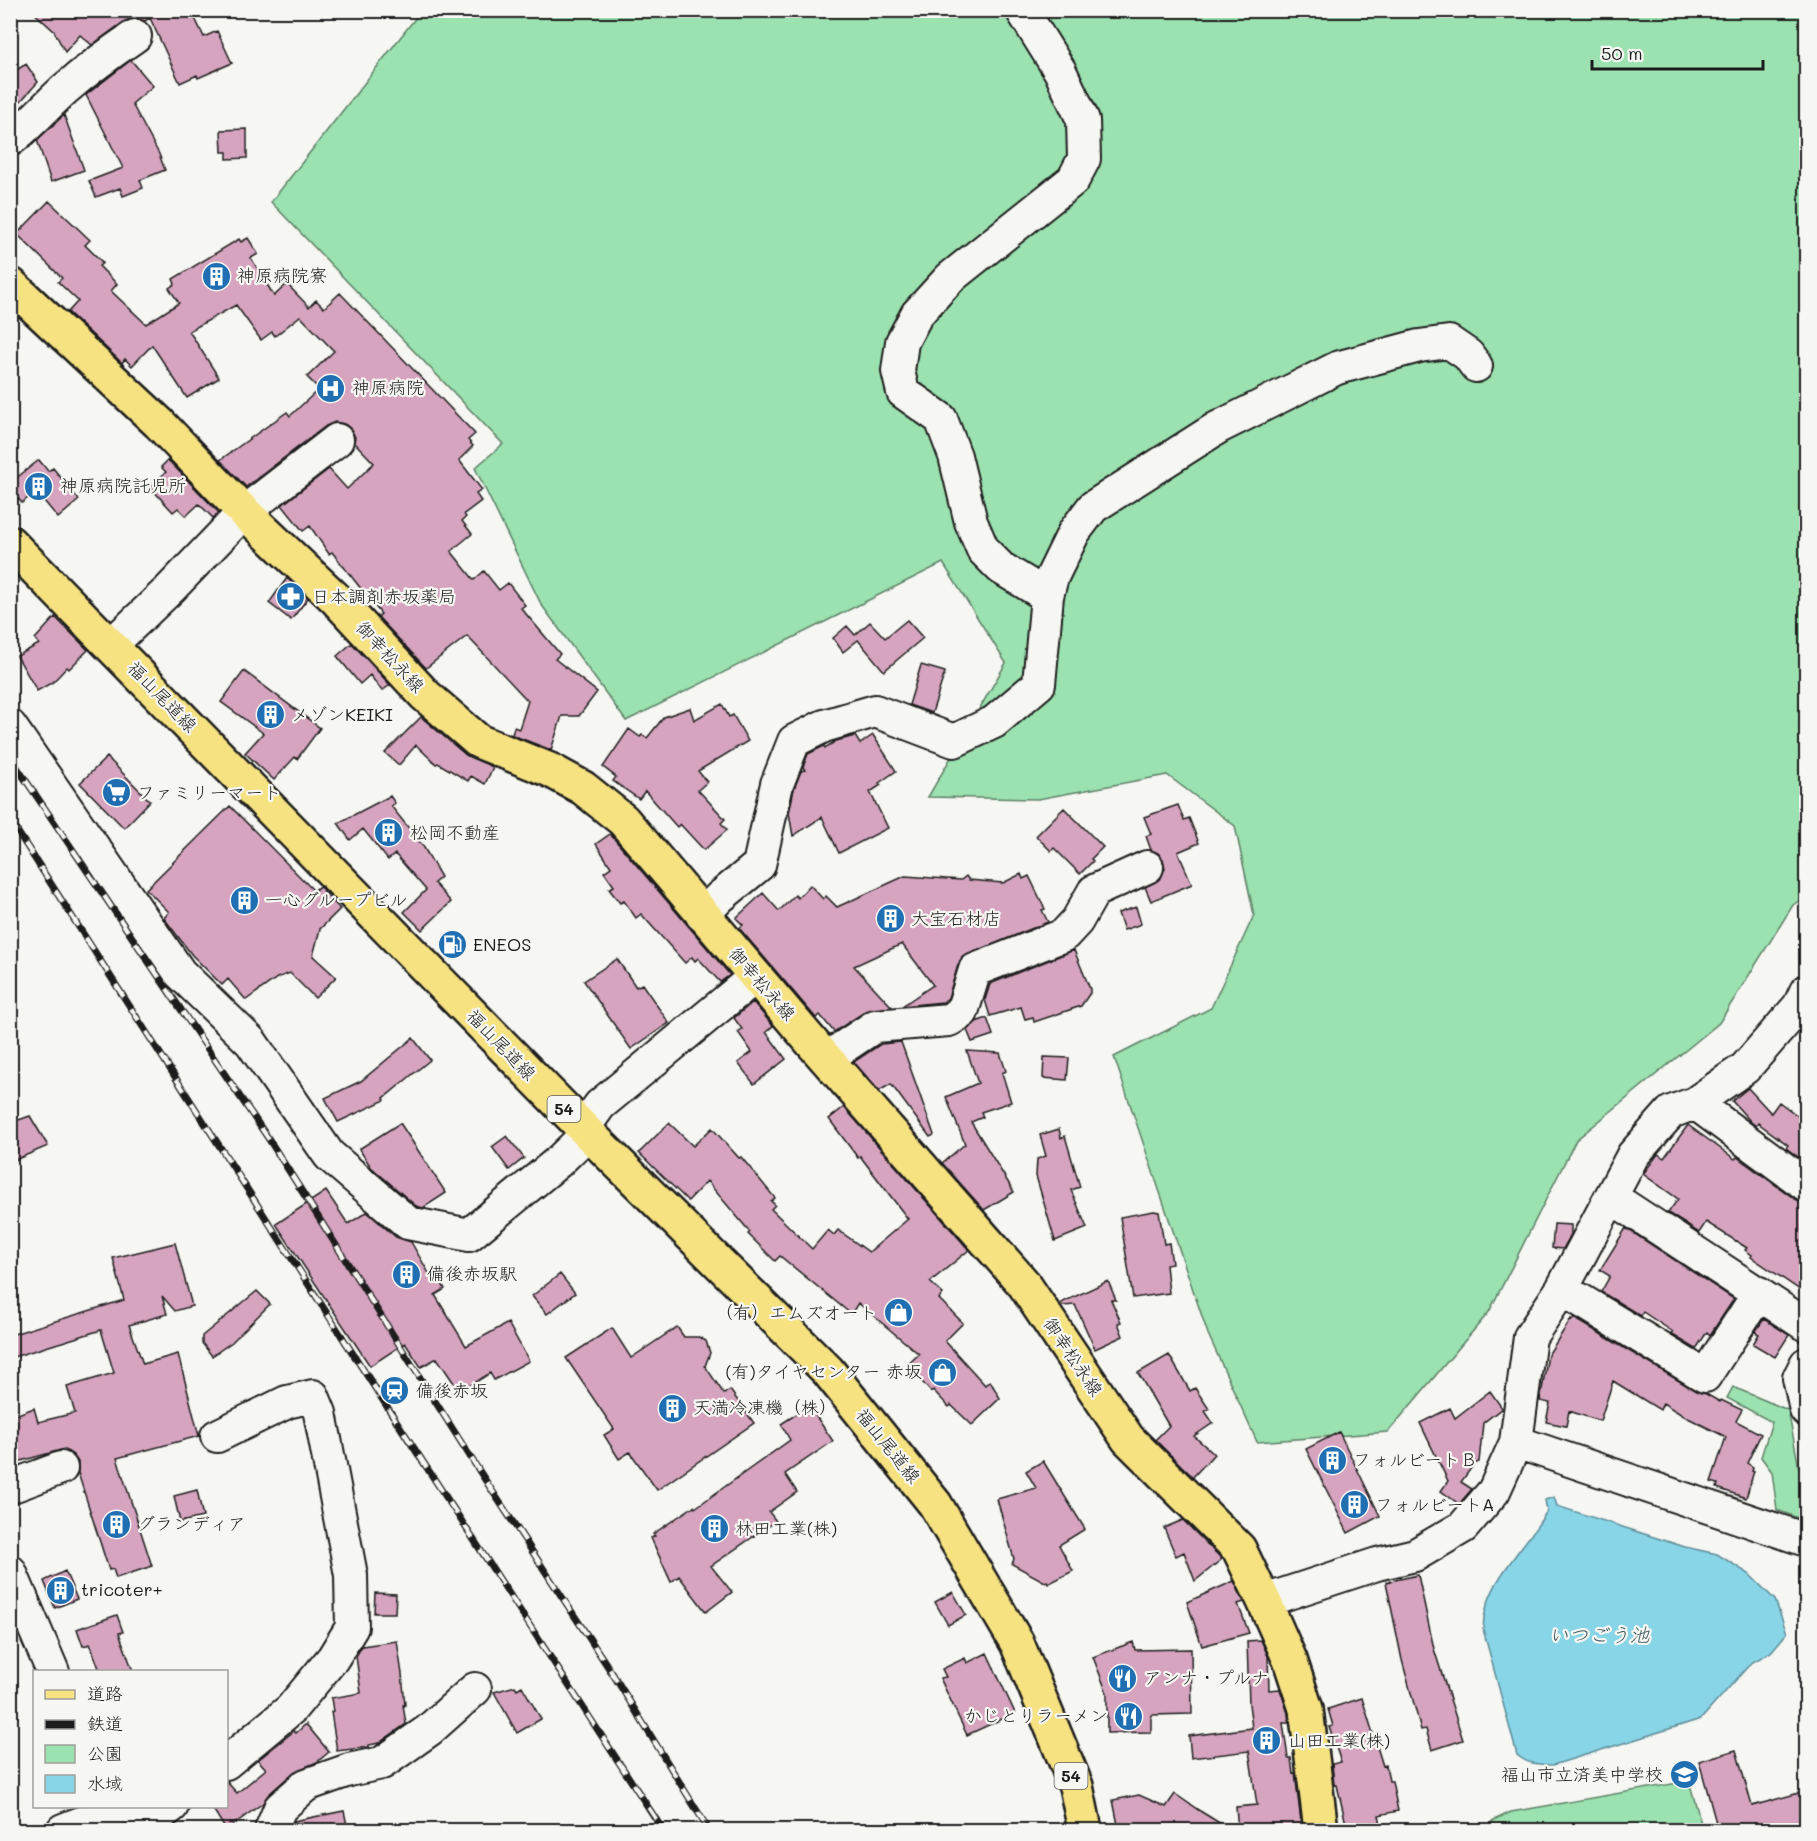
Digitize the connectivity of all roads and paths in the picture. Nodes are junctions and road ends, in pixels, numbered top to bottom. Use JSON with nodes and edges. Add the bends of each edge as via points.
{"nodes":[{"id":1,"x":1022,"y":10,"type":"edge"},
{"id":2,"x":135,"y":36,"type":"dead end"},
{"id":3,"x":10,"y":140,"type":"edge"},
{"id":4,"x":10,"y":284,"type":"edge"},
{"id":5,"x":1476,"y":366,"type":"dead end"},
{"id":6,"x":337,"y":440,"type":"dead end"},
{"id":7,"x":244,"y":512,"type":"junction"},
{"id":8,"x":10,"y":543,"type":"edge"},
{"id":9,"x":1047,"y":596,"type":"junction"},
{"id":10,"x":111,"y":645,"type":"junction"},
{"id":11,"x":10,"y":726,"type":"edge"},
{"id":12,"x":1147,"y":867,"type":"dead end"},
{"id":13,"x":702,"y":915,"type":"junction"},
{"id":14,"x":756,"y":975,"type":"junction"},
{"id":15,"x":1806,"y":991,"type":"edge"},
{"id":16,"x":827,"y":1058,"type":"junction"},
{"id":17,"x":1695,"y":1103,"type":"junction"},
{"id":18,"x":588,"y":1133,"type":"junction"},
{"id":19,"x":1806,"y":1185,"type":"edge"},
{"id":20,"x":1611,"y":1197,"type":"junction"},
{"id":21,"x":1562,"y":1289,"type":"junction"},
{"id":22,"x":1759,"y":1293,"type":"junction"},
{"id":23,"x":1806,"y":1325,"type":"edge"},
{"id":24,"x":1806,"y":1364,"type":"edge"},
{"id":25,"x":1806,"y":1410,"type":"edge"},
{"id":26,"x":217,"y":1436,"type":"dead end"},
{"id":27,"x":1516,"y":1442,"type":"junction"},
{"id":28,"x":61,"y":1468,"type":"dead end"},
{"id":29,"x":10,"y":1487,"type":"edge"},
{"id":30,"x":1806,"y":1540,"type":"edge"},
{"id":31,"x":10,"y":1571,"type":"edge"},
{"id":32,"x":1264,"y":1600,"type":"junction"},
{"id":33,"x":53,"y":1670,"type":"edge"},
{"id":34,"x":475,"y":1689,"type":"dead end"},
{"id":35,"x":1049,"y":1725,"type":"junction"},
{"id":36,"x":228,"y":1761,"type":"edge"},
{"id":37,"x":120,"y":1808,"type":"edge"},
{"id":38,"x":127,"y":1808,"type":"edge"},
{"id":39,"x":168,"y":1808,"type":"edge"},
{"id":40,"x":63,"y":1830,"type":"edge"},
{"id":41,"x":139,"y":1830,"type":"edge"},
{"id":42,"x":271,"y":1830,"type":"edge"},
{"id":43,"x":1065,"y":1830,"type":"edge"},
{"id":44,"x":1085,"y":1830,"type":"edge"},
{"id":45,"x":1322,"y":1830,"type":"edge"}],
"edges":[{"from":1,"to":9,"type":"street","via":[[1060,71],[1083,120],[1084,159],[1073,180],[950,278],[917,314],[902,342],[898,371],[903,392],[941,419],[983,550],[1000,568]]},
{"from":2,"to":3,"type":"street","via":[[63,90]]},
{"from":4,"to":7,"type":"main road","name":"御幸松永線","via":[[159,423]]},
{"from":5,"to":9,"type":"street","via":[[1449,342],[1419,346],[1337,368],[1216,428],[1093,507],[1074,532]]},
{"from":6,"to":7,"type":"street"},
{"from":7,"to":10,"type":"street"},
{"from":7,"to":13,"type":"main road","name":"御幸松永線","via":[[336,599],[425,695],[478,741],[558,774],[583,788],[623,820]]},
{"from":8,"to":10,"type":"main road","name":"福山尾道線","number":"54"},
{"from":9,"to":13,"type":"street","via":[[1039,684],[994,722],[954,741],[875,711],[824,726],[794,741],[777,784],[759,865]]},
{"from":10,"to":18,"type":"main road","name":"福山尾道線","number":"54"},
{"from":11,"to":18,"type":"street","via":[[180,973],[251,1042],[329,1155],[408,1223],[469,1235]]},
{"from":12,"to":16,"type":"street","via":[[1094,891],[1064,935],[975,970],[962,1012],[949,1020],[875,1026]]},
{"from":13,"to":14,"type":"main road","name":"御幸松永線"},
{"from":14,"to":16,"type":"main road","name":"御幸松永線"},
{"from":14,"to":18,"type":"street","via":[[600,1105],[590,1119]]},
{"from":15,"to":17,"type":"street","via":[[1799,1006],[1745,1068]]},
{"from":16,"to":32,"type":"main road","name":"御幸松永線","via":[[1024,1284],[1128,1438],[1239,1550]]},
{"from":17,"to":19,"type":"street"},
{"from":17,"to":20,"type":"street","via":[[1671,1112],[1633,1155]]},
{"from":18,"to":35,"type":"main road","name":"福山尾道線","number":"54","via":[[828,1371],[935,1504],[1017,1643]]},
{"from":20,"to":21,"type":"street"},
{"from":20,"to":22,"type":"street"},
{"from":21,"to":22,"type":"street","via":[[1712,1381]]},
{"from":21,"to":27,"type":"street","via":[[1530,1337]]},
{"from":22,"to":23,"type":"street"},
{"from":24,"to":25,"type":"street","via":[[1799,1378]]},
{"from":26,"to":36,"type":"street","via":[[287,1402],[313,1396],[320,1413],[351,1575],[352,1627],[333,1658],[291,1708]]},
{"from":27,"to":30,"type":"street"},
{"from":27,"to":32,"type":"street","via":[[1494,1491],[1463,1527],[1415,1555],[1377,1563]]},
{"from":28,"to":29,"type":"street"},
{"from":31,"to":33,"type":"street"},
{"from":32,"to":45,"type":"main road","name":"御幸松永線","via":[[1306,1709]]},
{"from":34,"to":42,"type":"street","via":[[429,1730],[382,1763],[306,1785],[280,1808]]},
{"from":35,"to":43,"type":"main road","name":"福山尾道線","number":"54"},
{"from":35,"to":44,"type":"main road","name":"福山尾道線","number":"54","via":[[1076,1786]]},
{"from":37,"to":40,"type":"street"},
{"from":38,"to":41,"type":"street"},
{"from":39,"to":41,"type":"street"}]}
